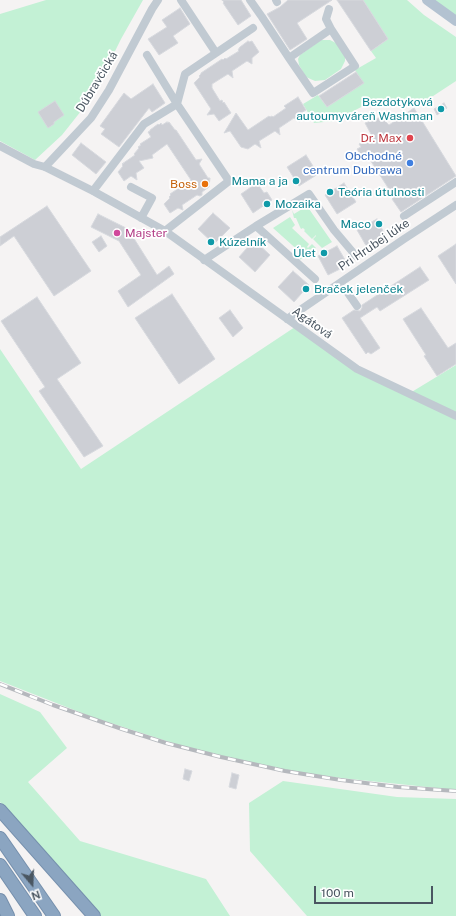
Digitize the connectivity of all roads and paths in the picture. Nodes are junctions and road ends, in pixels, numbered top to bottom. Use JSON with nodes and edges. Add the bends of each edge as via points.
{"nodes":[{"id":1,"x":158,"y":0,"type":"edge"},
{"id":2,"x":181,"y":0,"type":"edge"},
{"id":3,"x":250,"y":0,"type":"edge"},
{"id":4,"x":427,"y":0,"type":"edge"},
{"id":5,"x":329,"y":9,"type":"dead end"},
{"id":6,"x":456,"y":21,"type":"edge"},
{"id":7,"x":253,"y":28,"type":"dead end"},
{"id":8,"x":331,"y":29,"type":"junction"},
{"id":9,"x":216,"y":53,"type":"junction"},
{"id":10,"x":146,"y":55,"type":"dead end"},
{"id":11,"x":289,"y":58,"type":"junction"},
{"id":12,"x":177,"y":104,"type":"junction"},
{"id":13,"x":0,"y":146,"type":"edge"},
{"id":14,"x":45,"y":167,"type":"junction"},
{"id":15,"x":456,"y":182,"type":"edge"},
{"id":16,"x":131,"y":187,"type":"dead end"},
{"id":17,"x":93,"y":191,"type":"junction"},
{"id":18,"x":456,"y":206,"type":"edge"},
{"id":19,"x":404,"y":216,"type":"dead end"},
{"id":20,"x":140,"y":218,"type":"junction"},
{"id":21,"x":256,"y":226,"type":"junction"},
{"id":22,"x":165,"y":231,"type":"junction"},
{"id":23,"x":356,"y":256,"type":"dead end"},
{"id":24,"x":204,"y":260,"type":"junction"},
{"id":25,"x":315,"y":279,"type":"dead end"},
{"id":26,"x":348,"y":293,"type":"dead end"},
{"id":27,"x":357,"y":306,"type":"dead end"},
{"id":28,"x":286,"y":319,"type":"junction"},
{"id":29,"x":456,"y":416,"type":"edge"},
{"id":30,"x":0,"y":810,"type":"edge"},
{"id":31,"x":0,"y":838,"type":"edge"},
{"id":32,"x":0,"y":865,"type":"edge"},
{"id":33,"x":0,"y":900,"type":"edge"},
{"id":34,"x":8,"y":916,"type":"edge"},
{"id":35,"x":35,"y":916,"type":"edge"},
{"id":36,"x":54,"y":916,"type":"edge"},
{"id":37,"x":94,"y":916,"type":"edge"}],
"edges":[{"from":1,"to":14,"type":"street","name":"Dúbravčická","via":[[91,118]]},
{"from":2,"to":9,"type":"street"},
{"from":3,"to":11,"type":"street"},
{"from":4,"to":6,"type":"main road"},
{"from":5,"to":8,"type":"street","via":[[326,19]]},
{"from":7,"to":9,"type":"street"},
{"from":8,"to":11,"type":"street"},
{"from":8,"to":11,"type":"street","via":[[355,66],[313,93]]},
{"from":9,"to":12,"type":"street","via":[[185,74]]},
{"from":10,"to":12,"type":"street"},
{"from":12,"to":17,"type":"street","via":[[144,124]]},
{"from":12,"to":22,"type":"street","via":[[229,181]]},
{"from":13,"to":14,"type":"street","name":"Agátová"},
{"from":14,"to":17,"type":"street","name":"Agátová"},
{"from":15,"to":19,"type":"street"},
{"from":16,"to":20,"type":"street","via":[[152,198]]},
{"from":17,"to":20,"type":"street","name":"Agátová"},
{"from":18,"to":28,"type":"street","name":"Pri Hrubej lúke"},
{"from":20,"to":22,"type":"street","name":"Agátová"},
{"from":21,"to":23,"type":"street","via":[[309,194]]},
{"from":21,"to":24,"type":"street"},
{"from":21,"to":25,"type":"street"},
{"from":22,"to":24,"type":"street","name":"Agátová"},
{"from":24,"to":28,"type":"street","name":"Agátová"},
{"from":26,"to":27,"type":"street"},
{"from":28,"to":29,"type":"street","name":"Agátová","via":[[357,369]]},
{"from":30,"to":37,"type":"highway"},
{"from":31,"to":36,"type":"highway"},
{"from":32,"to":35,"type":"highway"},
{"from":33,"to":34,"type":"highway"}]}
